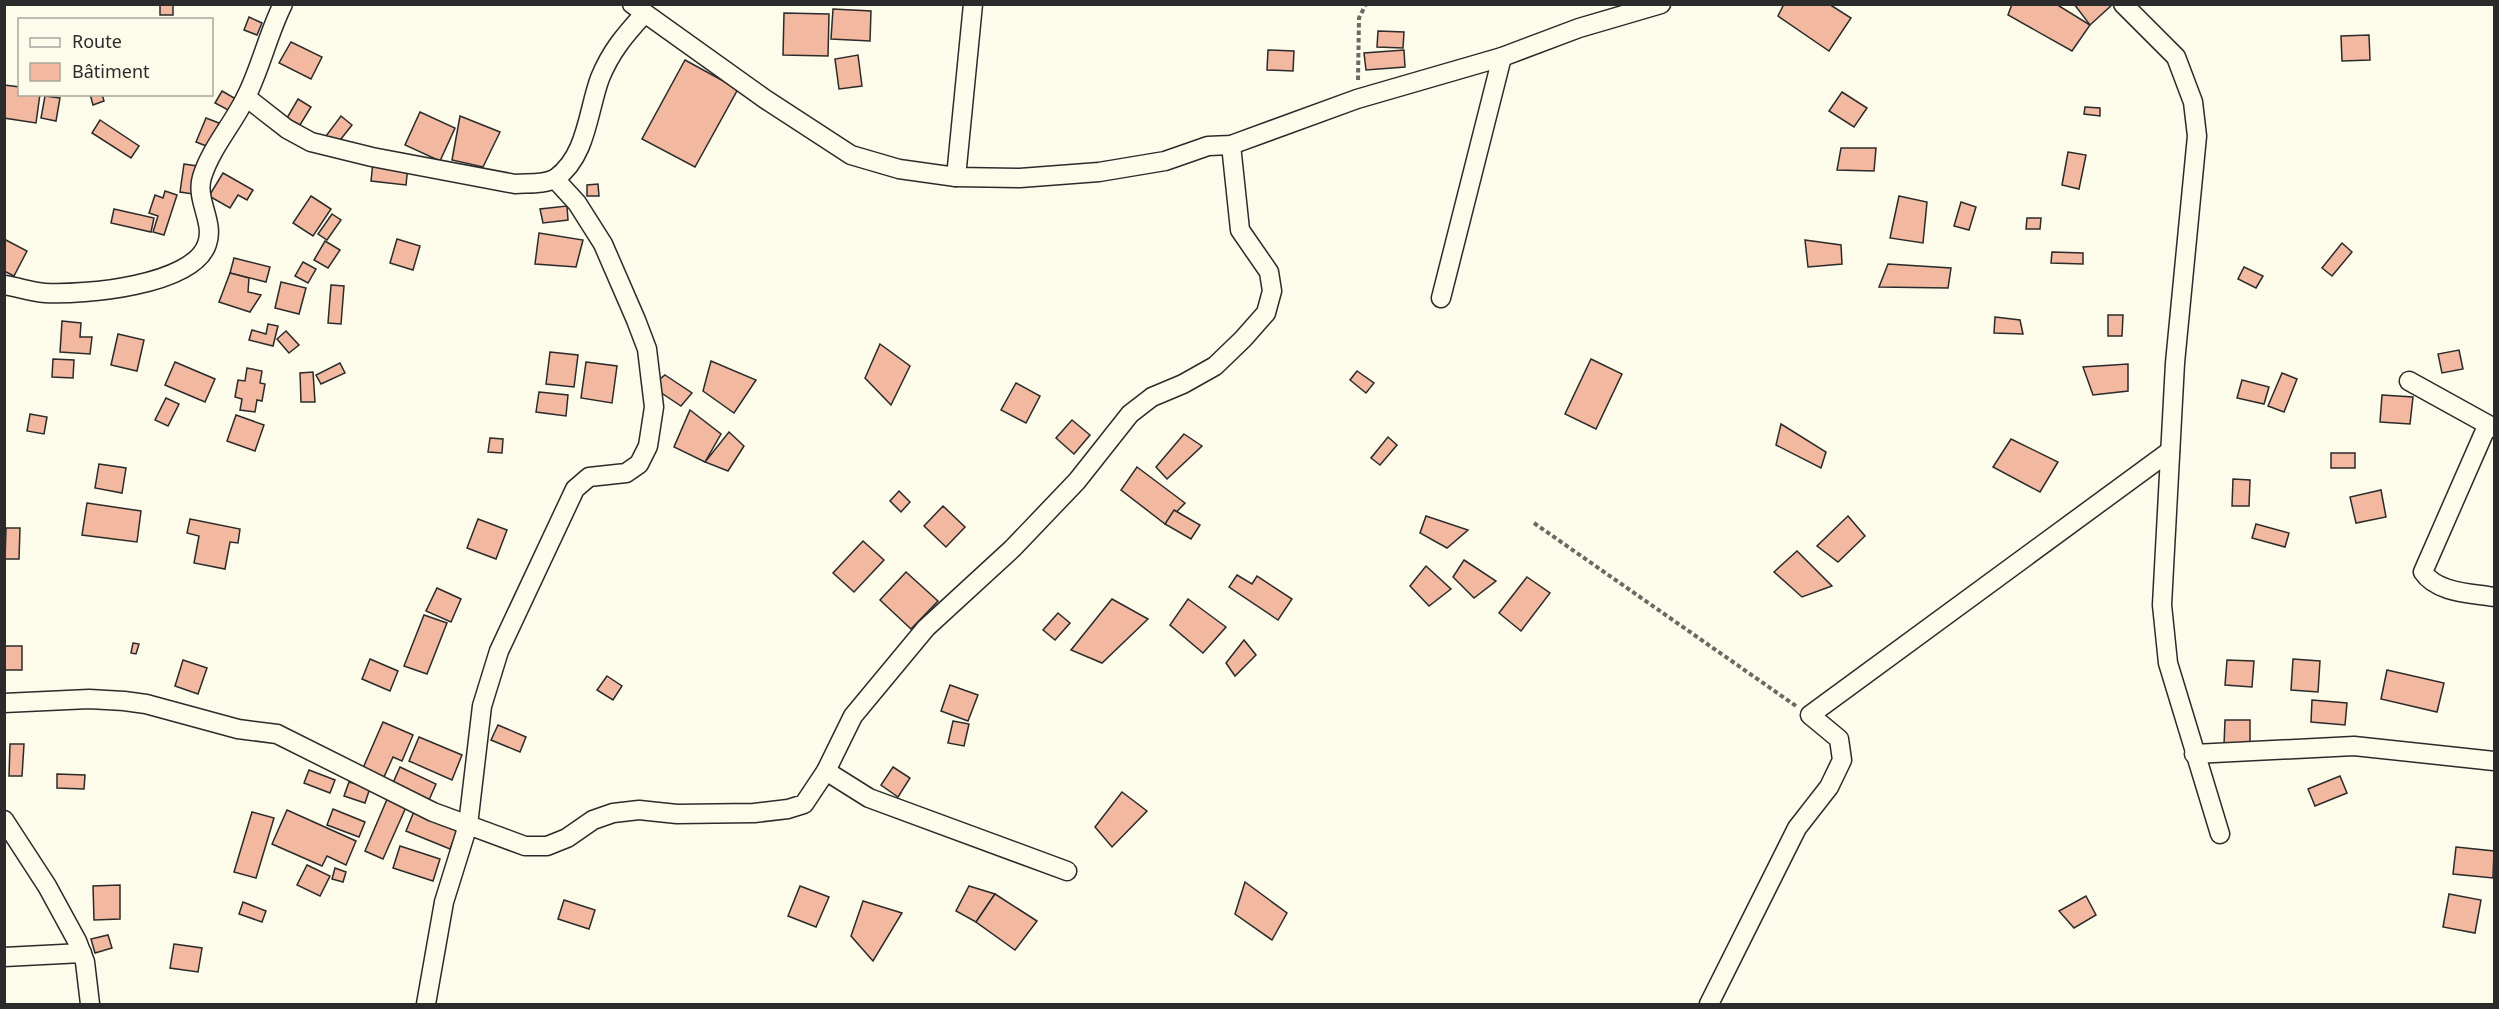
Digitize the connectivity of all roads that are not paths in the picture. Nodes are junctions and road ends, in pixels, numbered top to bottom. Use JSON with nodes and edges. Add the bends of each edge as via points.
{"nodes":[{"id":1,"x":284,"y":4,"type":"edge"},
{"id":2,"x":973,"y":4,"type":"edge"},
{"id":3,"x":1660,"y":4,"type":"edge"},
{"id":4,"x":2123,"y":4,"type":"edge"},
{"id":5,"x":638,"y":9,"type":"edge"},
{"id":6,"x":1502,"y":57,"type":"junction"},
{"id":7,"x":246,"y":97,"type":"junction"},
{"id":8,"x":1231,"y":145,"type":"junction"},
{"id":9,"x":956,"y":177,"type":"junction"},
{"id":10,"x":555,"y":179,"type":"junction"},
{"id":11,"x":4,"y":285,"type":"edge"},
{"id":12,"x":1441,"y":298,"type":"dead end"},
{"id":13,"x":2409,"y":381,"type":"dead end"},
{"id":14,"x":2491,"y":427,"type":"edge"},
{"id":15,"x":2170,"y":451,"type":"junction"},
{"id":16,"x":2494,"y":597,"type":"edge"},
{"id":17,"x":4,"y":703,"type":"edge"},
{"id":18,"x":2194,"y":754,"type":"junction"},
{"id":19,"x":2494,"y":761,"type":"edge"},
{"id":20,"x":826,"y":771,"type":"junction"},
{"id":21,"x":4,"y":820,"type":"edge"},
{"id":22,"x":468,"y":825,"type":"junction"},
{"id":23,"x":2220,"y":834,"type":"dead end"},
{"id":24,"x":1067,"y":871,"type":"dead end"},
{"id":25,"x":82,"y":953,"type":"junction"},
{"id":26,"x":4,"y":957,"type":"edge"},
{"id":27,"x":90,"y":1005,"type":"edge"},
{"id":28,"x":426,"y":1005,"type":"edge"},
{"id":29,"x":1709,"y":1005,"type":"edge"}],
"edges":[{"from":1,"to":7,"type":"street"},
{"from":2,"to":9,"type":"street"},
{"from":3,"to":6,"type":"street","via":[[1579,28]]},
{"from":4,"to":15,"type":"street","via":[[2176,57],[2193,102],[2197,136]]},
{"from":5,"to":9,"type":"street","via":[[851,155],[899,169]]},
{"from":5,"to":10,"type":"street","via":[[600,79],[573,159]]},
{"from":6,"to":8,"type":"street","via":[[1358,99]]},
{"from":6,"to":12,"type":"street"},
{"from":7,"to":10,"type":"street","via":[[300,138],[337,149],[515,184]]},
{"from":7,"to":11,"type":"street","via":[[202,178],[209,230],[207,244],[191,265],[162,279],[80,293]]},
{"from":8,"to":9,"type":"street","via":[[1208,146],[1165,161],[1099,172],[1020,178]]},
{"from":8,"to":20,"type":"street","via":[[1240,230],[1269,272],[1272,291],[1266,313],[1215,366],[1152,397],[1130,414],[1077,481],[902,655],[853,716]]},
{"from":10,"to":22,"type":"street","via":[[577,203],[603,244],[636,320],[647,349],[653,424],[639,464],[626,473],[589,477],[575,489],[518,609],[499,651],[482,706]]},
{"from":13,"to":14,"type":"street"},
{"from":14,"to":16,"type":"street","via":[[2423,572],[2440,587]]},
{"from":15,"to":18,"type":"street","via":[[2162,605],[2164,639]]},
{"from":15,"to":29,"type":"street","via":[[1810,715],[1839,739],[1842,760],[1788,844]]},
{"from":17,"to":22,"type":"street","via":[[124,701],[238,729],[277,734],[433,812]]},
{"from":18,"to":19,"type":"street","via":[[2354,746]]},
{"from":18,"to":23,"type":"street"},
{"from":20,"to":22,"type":"street","via":[[804,804],[788,809],[754,813],[613,813],[592,820],[567,838],[547,846],[525,846]]},
{"from":20,"to":24,"type":"street","via":[[869,798]]},
{"from":21,"to":25,"type":"street","via":[[47,886]]},
{"from":22,"to":28,"type":"street","via":[[444,902]]},
{"from":25,"to":26,"type":"street"},
{"from":25,"to":27,"type":"street"}]}
